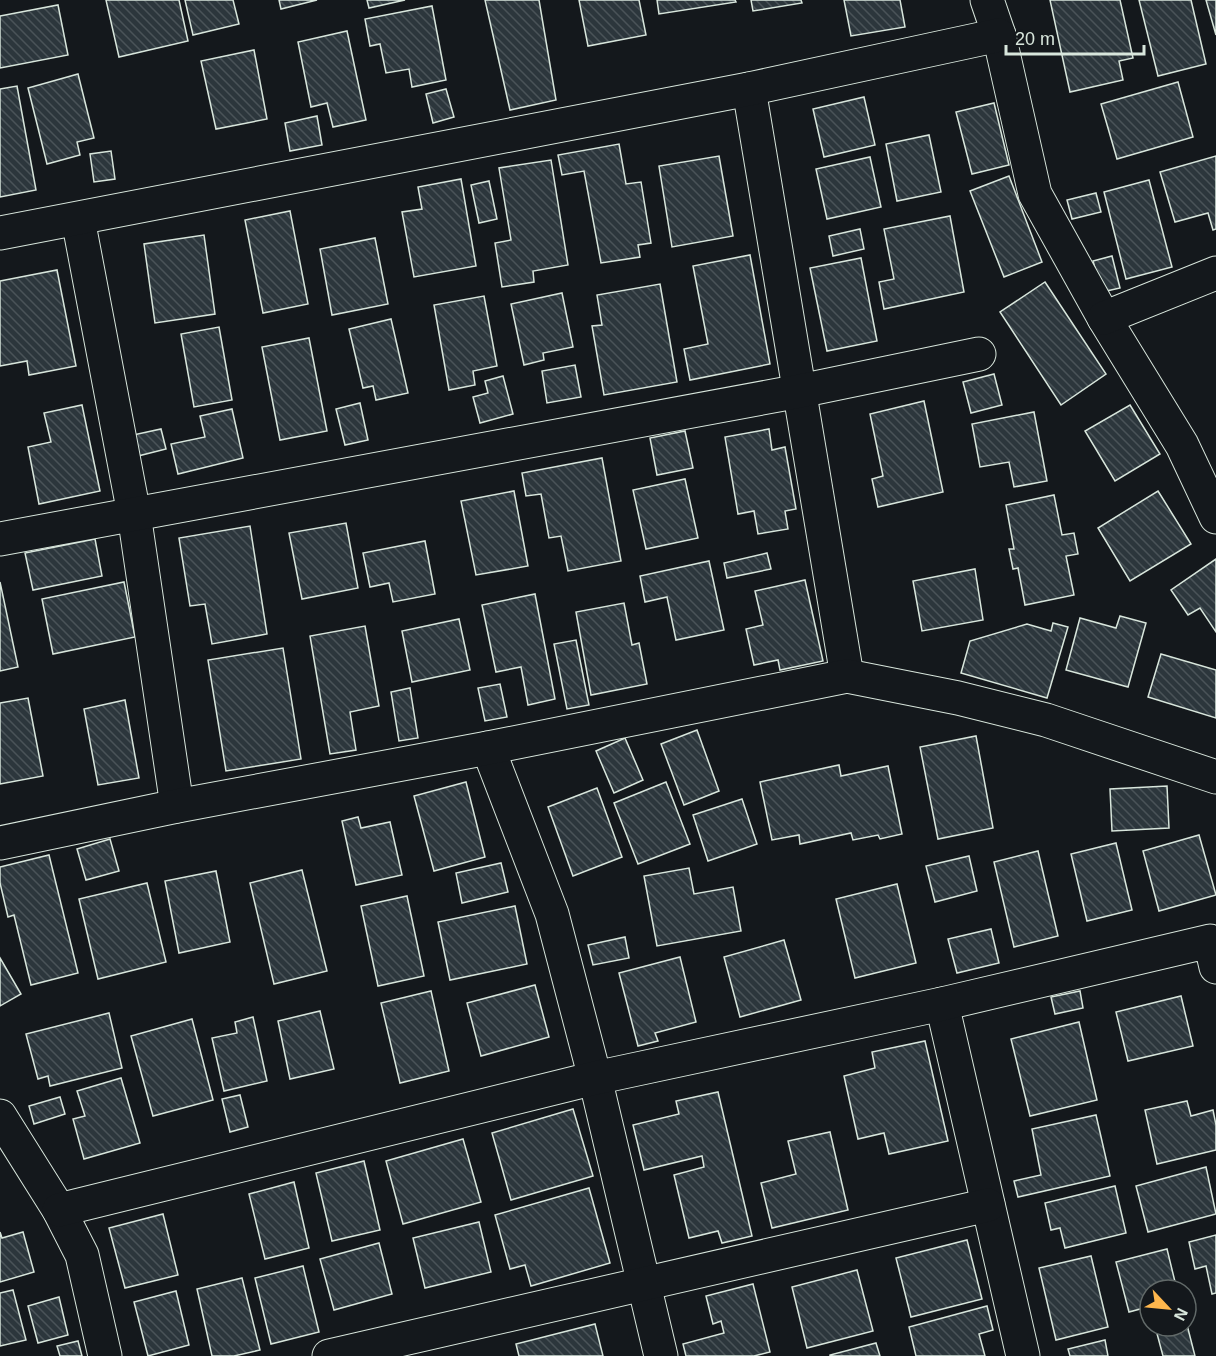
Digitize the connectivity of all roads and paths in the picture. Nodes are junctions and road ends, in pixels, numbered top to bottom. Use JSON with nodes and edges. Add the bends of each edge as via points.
{"nodes":[{"id":1,"x":987,"y":0,"type":"edge"},
{"id":2,"x":999,"y":35,"type":"junction"},
{"id":3,"x":749,"y":89,"type":"junction"},
{"id":4,"x":78,"y":219,"type":"junction"},
{"id":5,"x":0,"y":233,"type":"edge"},
{"id":6,"x":1216,"y":273,"type":"edge"},
{"id":7,"x":1104,"y":318,"type":"junction"},
{"id":8,"x":979,"y":354,"type":"dead end"},
{"id":9,"x":800,"y":391,"type":"junction"},
{"id":10,"x":134,"y":514,"type":"junction"},
{"id":11,"x":1216,"y":518,"type":"edge"},
{"id":12,"x":0,"y":539,"type":"edge"},
{"id":13,"x":847,"y":676,"type":"junction"},
{"id":14,"x":488,"y":748,"type":"junction"},
{"id":15,"x":1216,"y":777,"type":"edge"},
{"id":16,"x":177,"y":806,"type":"junction"},
{"id":17,"x":0,"y":843,"type":"edge"},
{"id":18,"x":1216,"y":967,"type":"edge"},
{"id":19,"x":942,"y":1004,"type":"junction"},
{"id":20,"x":596,"y":1078,"type":"junction"},
{"id":21,"x":0,"y":1116,"type":"edge"},
{"id":22,"x":988,"y":1204,"type":"junction"},
{"id":23,"x":58,"y":1210,"type":"junction"},
{"id":24,"x":645,"y":1282,"type":"junction"},
{"id":25,"x":105,"y":1356,"type":"edge"},
{"id":26,"x":329,"y":1356,"type":"edge"},
{"id":27,"x":661,"y":1356,"type":"edge"},
{"id":28,"x":1023,"y":1356,"type":"edge"}],
"edges":[{"from":1,"to":2,"type":"street"},
{"from":2,"to":3,"type":"street"},
{"from":2,"to":7,"type":"street","via":[[1035,194]]},
{"from":3,"to":4,"type":"street"},
{"from":3,"to":9,"type":"street"},
{"from":4,"to":5,"type":"street"},
{"from":4,"to":10,"type":"street"},
{"from":6,"to":7,"type":"street"},
{"from":7,"to":11,"type":"street","via":[[1182,446]]},
{"from":8,"to":9,"type":"street"},
{"from":9,"to":10,"type":"street"},
{"from":9,"to":13,"type":"street"},
{"from":10,"to":12,"type":"street"},
{"from":10,"to":16,"type":"street"},
{"from":13,"to":14,"type":"street"},
{"from":13,"to":15,"type":"street","via":[[1046,720]]},
{"from":14,"to":16,"type":"street"},
{"from":14,"to":20,"type":"street","via":[[552,914]]},
{"from":16,"to":17,"type":"street"},
{"from":18,"to":19,"type":"street","via":[[1210,941]]},
{"from":19,"to":20,"type":"street"},
{"from":19,"to":22,"type":"street"},
{"from":20,"to":23,"type":"street"},
{"from":20,"to":24,"type":"street"},
{"from":21,"to":23,"type":"street"},
{"from":22,"to":24,"type":"street"},
{"from":22,"to":28,"type":"street"},
{"from":23,"to":25,"type":"street","via":[[82,1255]]},
{"from":24,"to":26,"type":"street"},
{"from":24,"to":27,"type":"street"}]}
